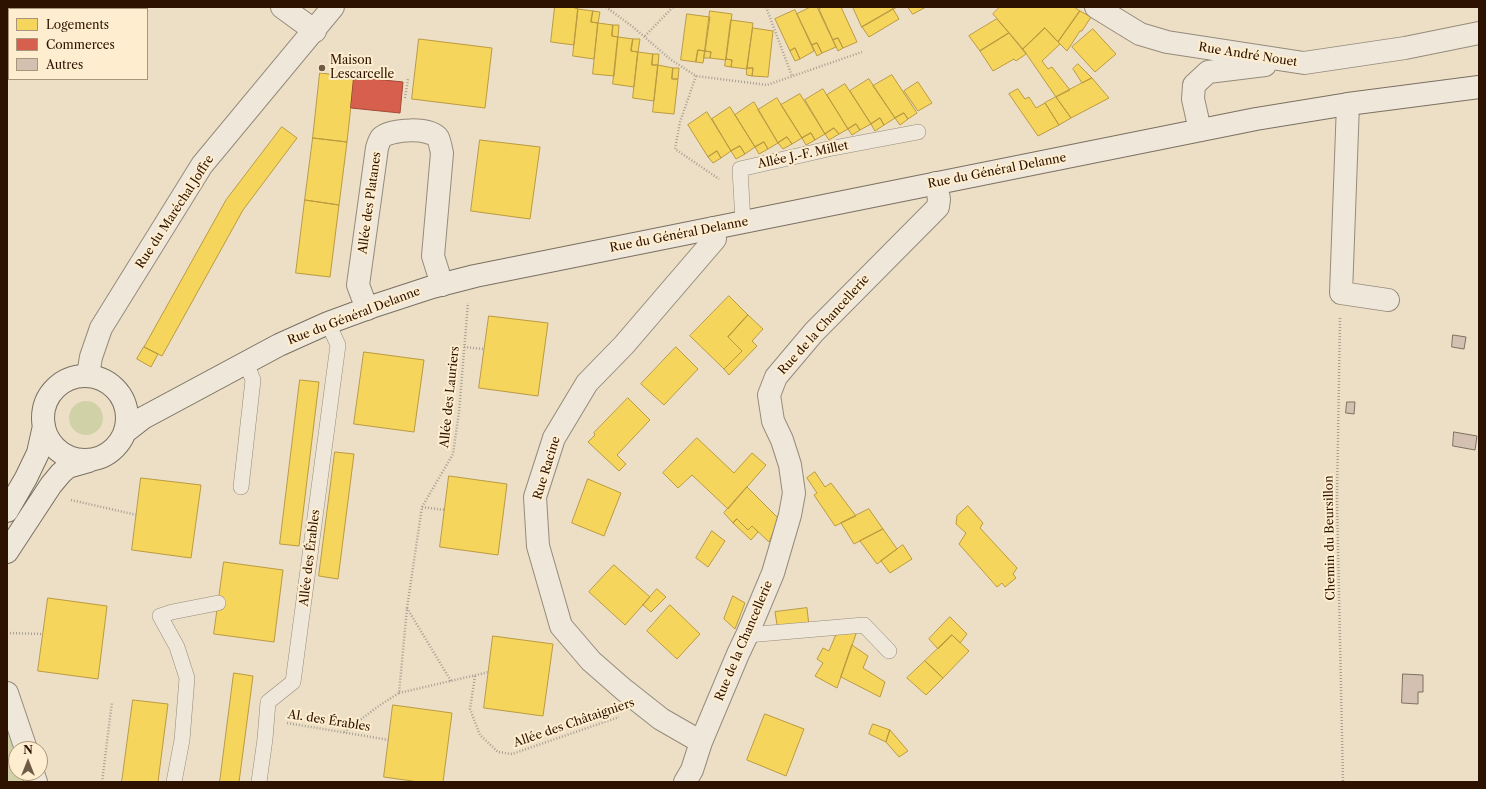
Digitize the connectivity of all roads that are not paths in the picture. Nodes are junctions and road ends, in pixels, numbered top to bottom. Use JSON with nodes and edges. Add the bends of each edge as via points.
{"nodes":[{"id":1,"x":282,"y":7,"type":"edge"},
{"id":2,"x":333,"y":7,"type":"edge"},
{"id":3,"x":1096,"y":7,"type":"edge"},
{"id":4,"x":315,"y":30,"type":"junction"},
{"id":5,"x":1479,"y":33,"type":"edge"},
{"id":6,"x":1304,"y":63,"type":"junction"},
{"id":7,"x":1479,"y":87,"type":"edge"},
{"id":8,"x":1413,"y":95,"type":"junction"},
{"id":9,"x":1479,"y":95,"type":"edge"},
{"id":10,"x":1348,"y":104,"type":"junction"},
{"id":11,"x":1200,"y":130,"type":"junction"},
{"id":12,"x":918,"y":132,"type":"dead end"},
{"id":13,"x":936,"y":183,"type":"junction"},
{"id":14,"x":743,"y":222,"type":"junction"},
{"id":15,"x":713,"y":228,"type":"junction"},
{"id":16,"x":442,"y":285,"type":"junction"},
{"id":17,"x":1388,"y":300,"type":"dead end"},
{"id":18,"x":366,"y":309,"type":"junction"},
{"id":19,"x":328,"y":324,"type":"junction"},
{"id":20,"x":246,"y":362,"type":"junction"},
{"id":21,"x":88,"y":375,"type":"junction"},
{"id":22,"x":120,"y":393,"type":"junction"},
{"id":23,"x":178,"y":400,"type":"junction"},
{"id":24,"x":44,"y":426,"type":"junction"},
{"id":25,"x":125,"y":432,"type":"junction"},
{"id":26,"x":95,"y":460,"type":"junction"},
{"id":27,"x":241,"y":487,"type":"dead end"},
{"id":28,"x":7,"y":511,"type":"edge"},
{"id":29,"x":7,"y":552,"type":"edge"},
{"id":30,"x":218,"y":603,"type":"dead end"},
{"id":31,"x":747,"y":635,"type":"junction"},
{"id":32,"x":889,"y":651,"type":"dead end"},
{"id":33,"x":7,"y":693,"type":"edge"},
{"id":34,"x":23,"y":741,"type":"edge"},
{"id":35,"x":701,"y":742,"type":"junction"},
{"id":36,"x":174,"y":782,"type":"edge"},
{"id":37,"x":259,"y":782,"type":"edge"},
{"id":38,"x":685,"y":782,"type":"edge"}],
"edges":[{"from":1,"to":4,"type":"street"},
{"from":2,"to":4,"type":"street","name":"Rue du Maréchal Joffre"},
{"from":3,"to":6,"type":"street","name":"Rue André Nouet","via":[[1140,34],[1167,42]]},
{"from":4,"to":21,"type":"street","name":"Rue du Maréchal Joffre","via":[[202,165],[101,328]]},
{"from":5,"to":6,"type":"street","name":"Rue André Nouet","via":[[1405,48]]},
{"from":6,"to":11,"type":"street","via":[[1208,72],[1194,85],[1193,99]]},
{"from":7,"to":8,"type":"street"},
{"from":8,"to":9,"type":"street"},
{"from":8,"to":10,"type":"street","name":"Rue du Général Delanne"},
{"from":10,"to":11,"type":"street","name":"Rue du Général Delanne"},
{"from":10,"to":17,"type":"street","via":[[1341,293]]},
{"from":11,"to":13,"type":"street","name":"Rue du Général Delanne"},
{"from":12,"to":14,"type":"lane","name":"Allée J.-F. Millet","via":[[740,169]]},
{"from":13,"to":14,"type":"street","name":"Rue du Général Delanne"},
{"from":13,"to":31,"type":"street","name":"Rue de la Chancellerie","via":[[940,199],[938,207],[820,326],[776,377],[770,396],[773,421],[790,465],[794,492],[773,573]]},
{"from":14,"to":15,"type":"street","name":"Rue du Général Delanne"},
{"from":15,"to":16,"type":"street","name":"Rue du Général Delanne"},
{"from":15,"to":35,"type":"street","name":"Rue Racine","via":[[715,239],[624,345],[587,383],[554,438],[535,497],[538,546],[561,626],[591,661],[646,708]]},
{"from":16,"to":18,"type":"street","name":"Rue du Général Delanne"},
{"from":16,"to":18,"type":"street","name":"Allée des Platanes","via":[[433,256],[442,153],[438,138],[428,132],[404,130],[389,134],[381,138],[377,148],[358,285]]},
{"from":18,"to":19,"type":"street","name":"Rue du Général Delanne"},
{"from":19,"to":20,"type":"street","name":"Rue du Général Delanne"},
{"from":19,"to":37,"type":"lane","name":"Allée des Érables","via":[[338,345],[293,682],[268,702]]},
{"from":20,"to":23,"type":"street","name":"Rue du Général Delanne"},
{"from":20,"to":27,"type":"lane","via":[[253,380]]},
{"from":21,"to":22,"type":"street","via":[[102,378]]},
{"from":21,"to":24,"type":"street","via":[[75,376],[63,381],[53,390],[46,401]]},
{"from":22,"to":23,"type":"street","name":"Rue du Général Delanne","via":[[133,401],[153,405]]},
{"from":22,"to":25,"type":"street","via":[[128,410]]},
{"from":23,"to":25,"type":"street","name":"Rue du Général Delanne","via":[[143,418]]},
{"from":24,"to":26,"type":"street","via":[[50,441],[59,452],[82,461]]},
{"from":24,"to":28,"type":"street","via":[[38,453]]},
{"from":25,"to":26,"type":"street","via":[[117,447]]},
{"from":26,"to":29,"type":"street","via":[[68,467],[61,472]]},
{"from":30,"to":36,"type":"lane","via":[[160,616],[177,647],[187,678],[182,740]]},
{"from":31,"to":32,"type":"lane","via":[[864,625]]},
{"from":31,"to":35,"type":"street","name":"Rue de la Chancellerie"},
{"from":33,"to":34,"type":"street"},
{"from":35,"to":38,"type":"street","name":"Rue de la Chancellerie","via":[[692,770]]}]}
